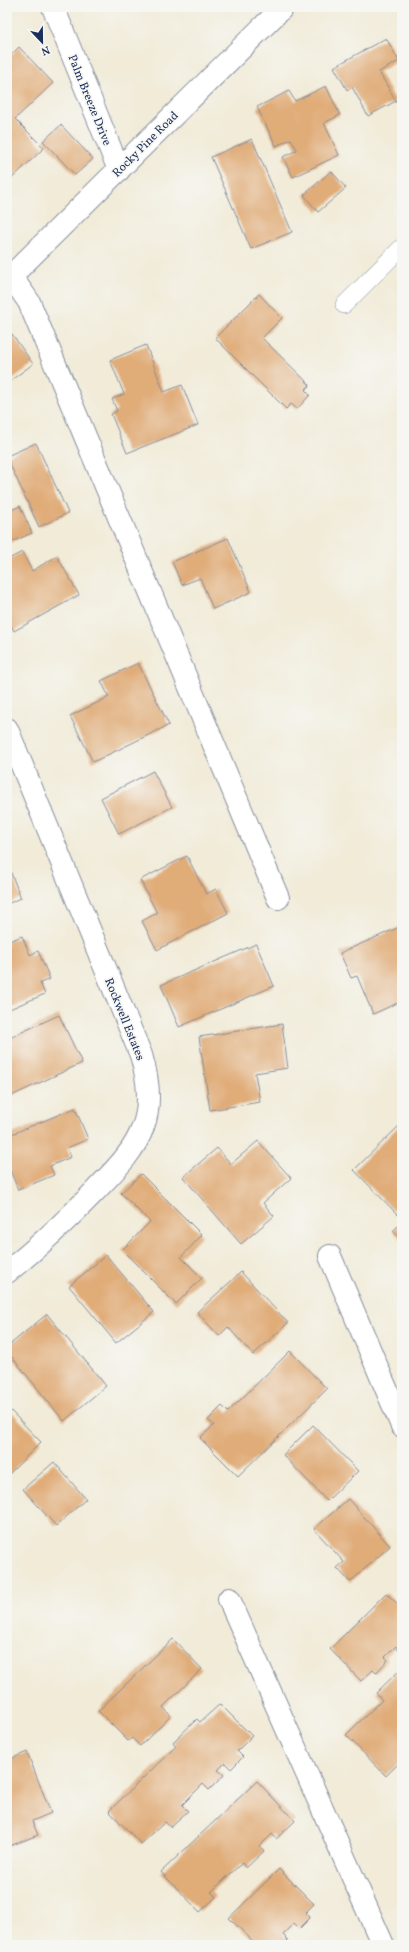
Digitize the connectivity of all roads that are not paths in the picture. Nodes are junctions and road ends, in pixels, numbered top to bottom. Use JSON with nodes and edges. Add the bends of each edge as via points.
{"nodes":[{"id":1,"x":53,"y":7,"type":"edge"},
{"id":2,"x":283,"y":7,"type":"edge"},
{"id":3,"x":119,"y":170,"type":"junction"},
{"id":4,"x":402,"y":247,"type":"edge"},
{"id":5,"x":9,"y":278,"type":"edge"},
{"id":6,"x":344,"y":305,"type":"dead end"},
{"id":7,"x":7,"y":729,"type":"edge"},
{"id":8,"x":278,"y":898,"type":"dead end"},
{"id":9,"x":330,"y":1256,"type":"dead end"},
{"id":10,"x":7,"y":1272,"type":"edge"},
{"id":11,"x":402,"y":1426,"type":"edge"},
{"id":12,"x":229,"y":1599,"type":"dead end"},
{"id":13,"x":383,"y":1945,"type":"edge"}],
"edges":[{"from":1,"to":3,"type":"street","name":"Palm Breeze Drive"},
{"from":2,"to":3,"type":"street","name":"Rocky Pine Road"},
{"from":3,"to":5,"type":"street","name":"Rocky Pine Road"},
{"from":4,"to":6,"type":"lane"},
{"from":5,"to":8,"type":"street","via":[[29,302]]},
{"from":7,"to":10,"type":"street","name":"Rockwell Estates","via":[[141,1055],[148,1092],[143,1127],[120,1164],[65,1222]]},
{"from":9,"to":11,"type":"street"},
{"from":12,"to":13,"type":"street"}]}
